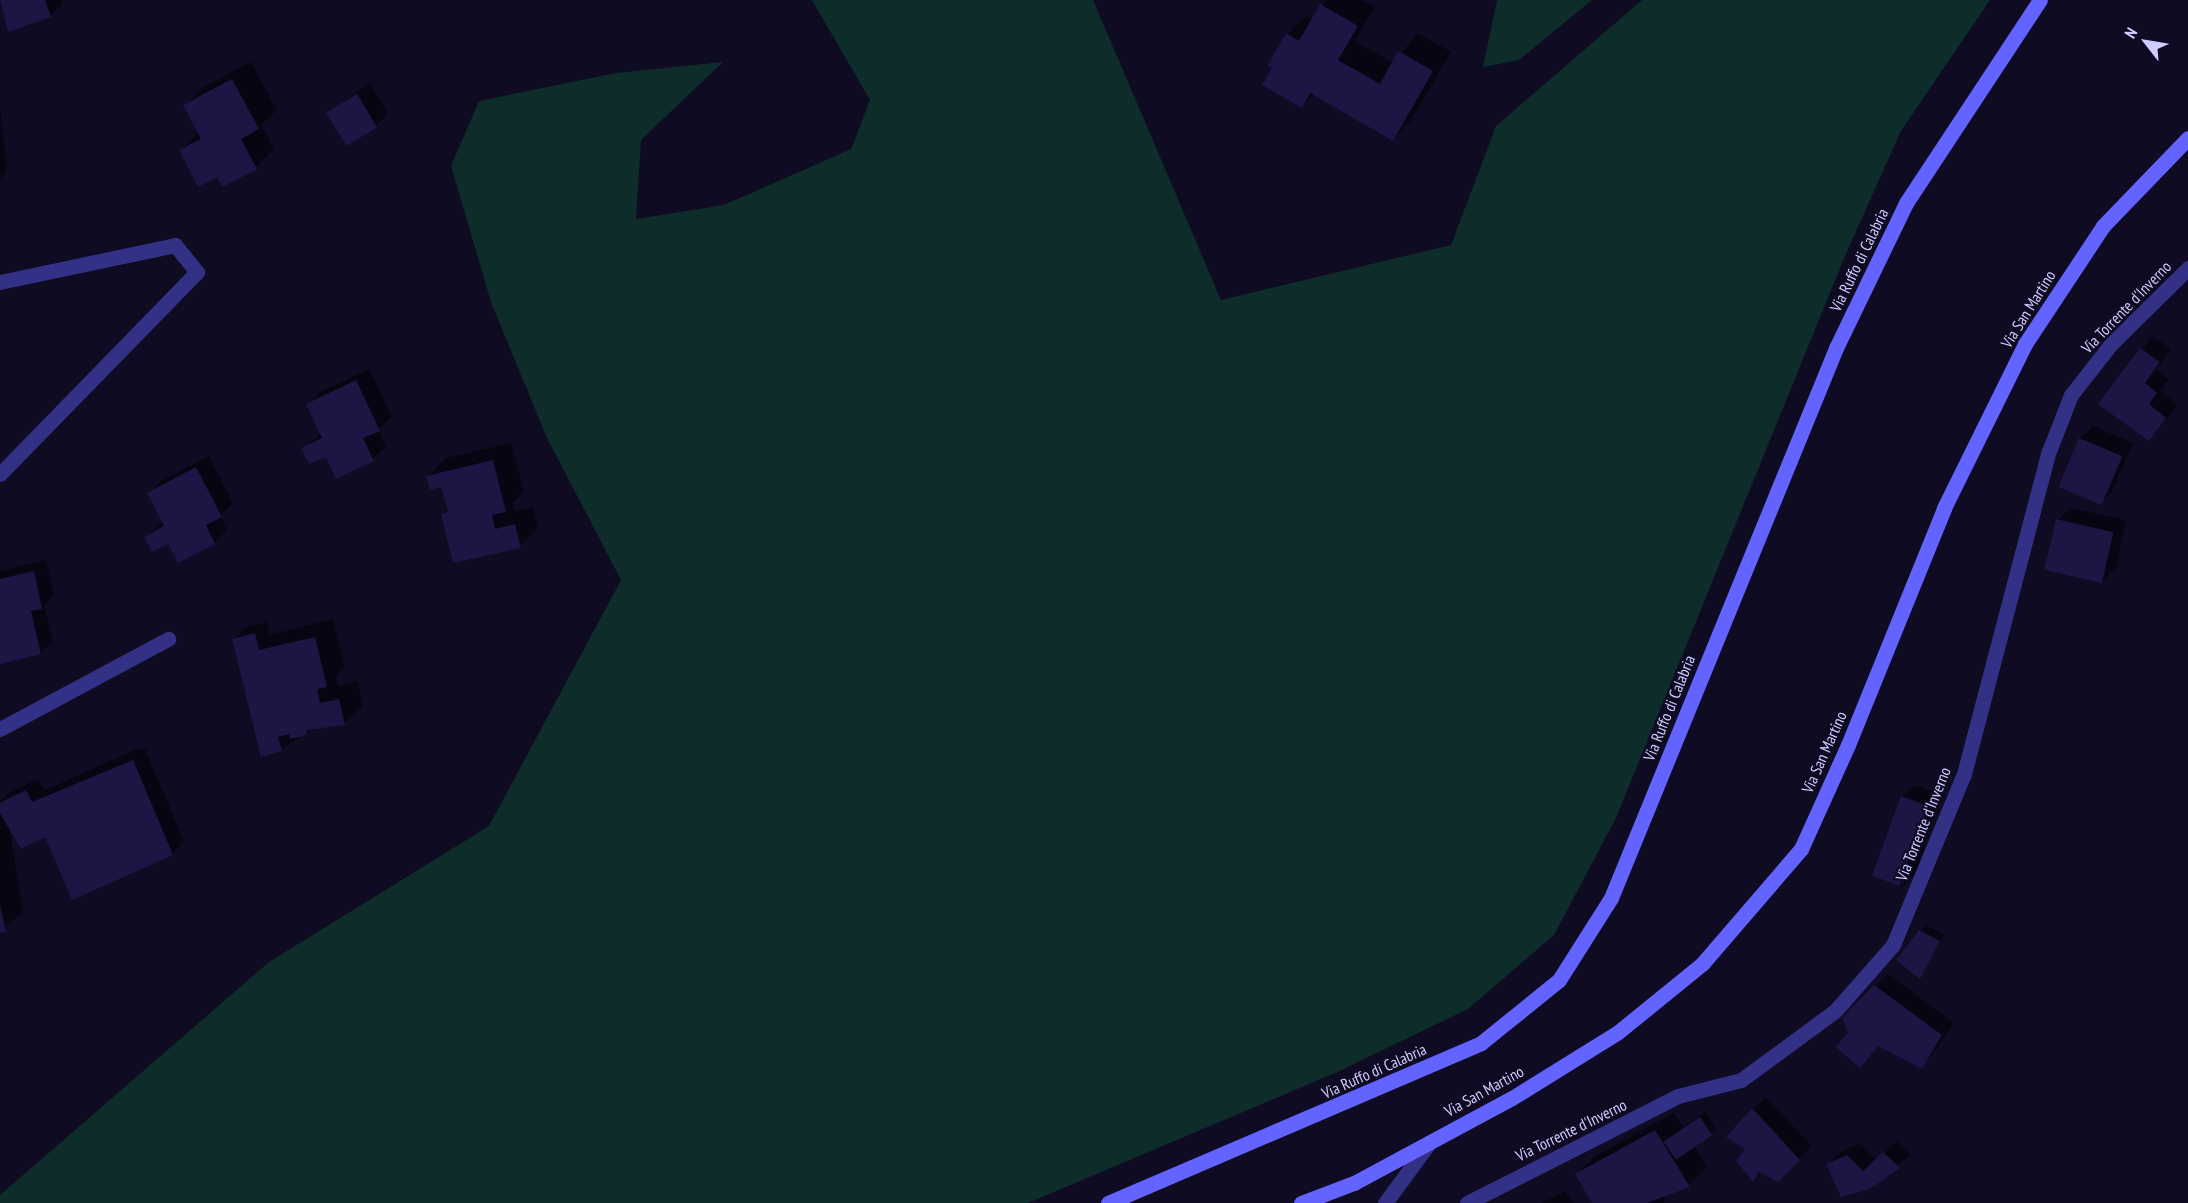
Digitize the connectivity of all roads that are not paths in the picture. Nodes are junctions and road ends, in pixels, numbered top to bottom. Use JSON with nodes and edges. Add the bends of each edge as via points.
{"nodes":[{"id":1,"x":2040,"y":0,"type":"edge"},
{"id":2,"x":2188,"y":138,"type":"edge"},
{"id":3,"x":2188,"y":267,"type":"edge"},
{"id":4,"x":0,"y":282,"type":"edge"},
{"id":5,"x":0,"y":474,"type":"edge"},
{"id":6,"x":168,"y":639,"type":"dead end"},
{"id":7,"x":0,"y":729,"type":"edge"},
{"id":8,"x":1429,"y":1143,"type":"junction"},
{"id":9,"x":1108,"y":1203,"type":"edge"},
{"id":10,"x":1301,"y":1203,"type":"edge"},
{"id":11,"x":1385,"y":1203,"type":"edge"},
{"id":12,"x":1467,"y":1203,"type":"edge"}],
"edges":[{"from":1,"to":9,"type":"street","name":"Via Ruffo di Calabria","via":[[1906,203],[1836,348],[1611,898],[1559,980],[1481,1043]]},
{"from":2,"to":8,"type":"street","name":"Via San Martino","via":[[2103,226],[2025,344],[1944,508],[1848,745],[1801,849],[1702,964],[1617,1033],[1512,1098]]},
{"from":3,"to":12,"type":"street","name":"Via Torrente d'Inverno","via":[[2110,345],[2071,395],[2049,451],[1964,774],[1893,945],[1835,1011],[1741,1080],[1678,1096]]},
{"from":4,"to":5,"type":"street","via":[[175,245],[197,272]]},
{"from":6,"to":7,"type":"street"},
{"from":8,"to":10,"type":"street","name":"Via San Martino","via":[[1354,1183]]},
{"from":8,"to":11,"type":"street"}]}
